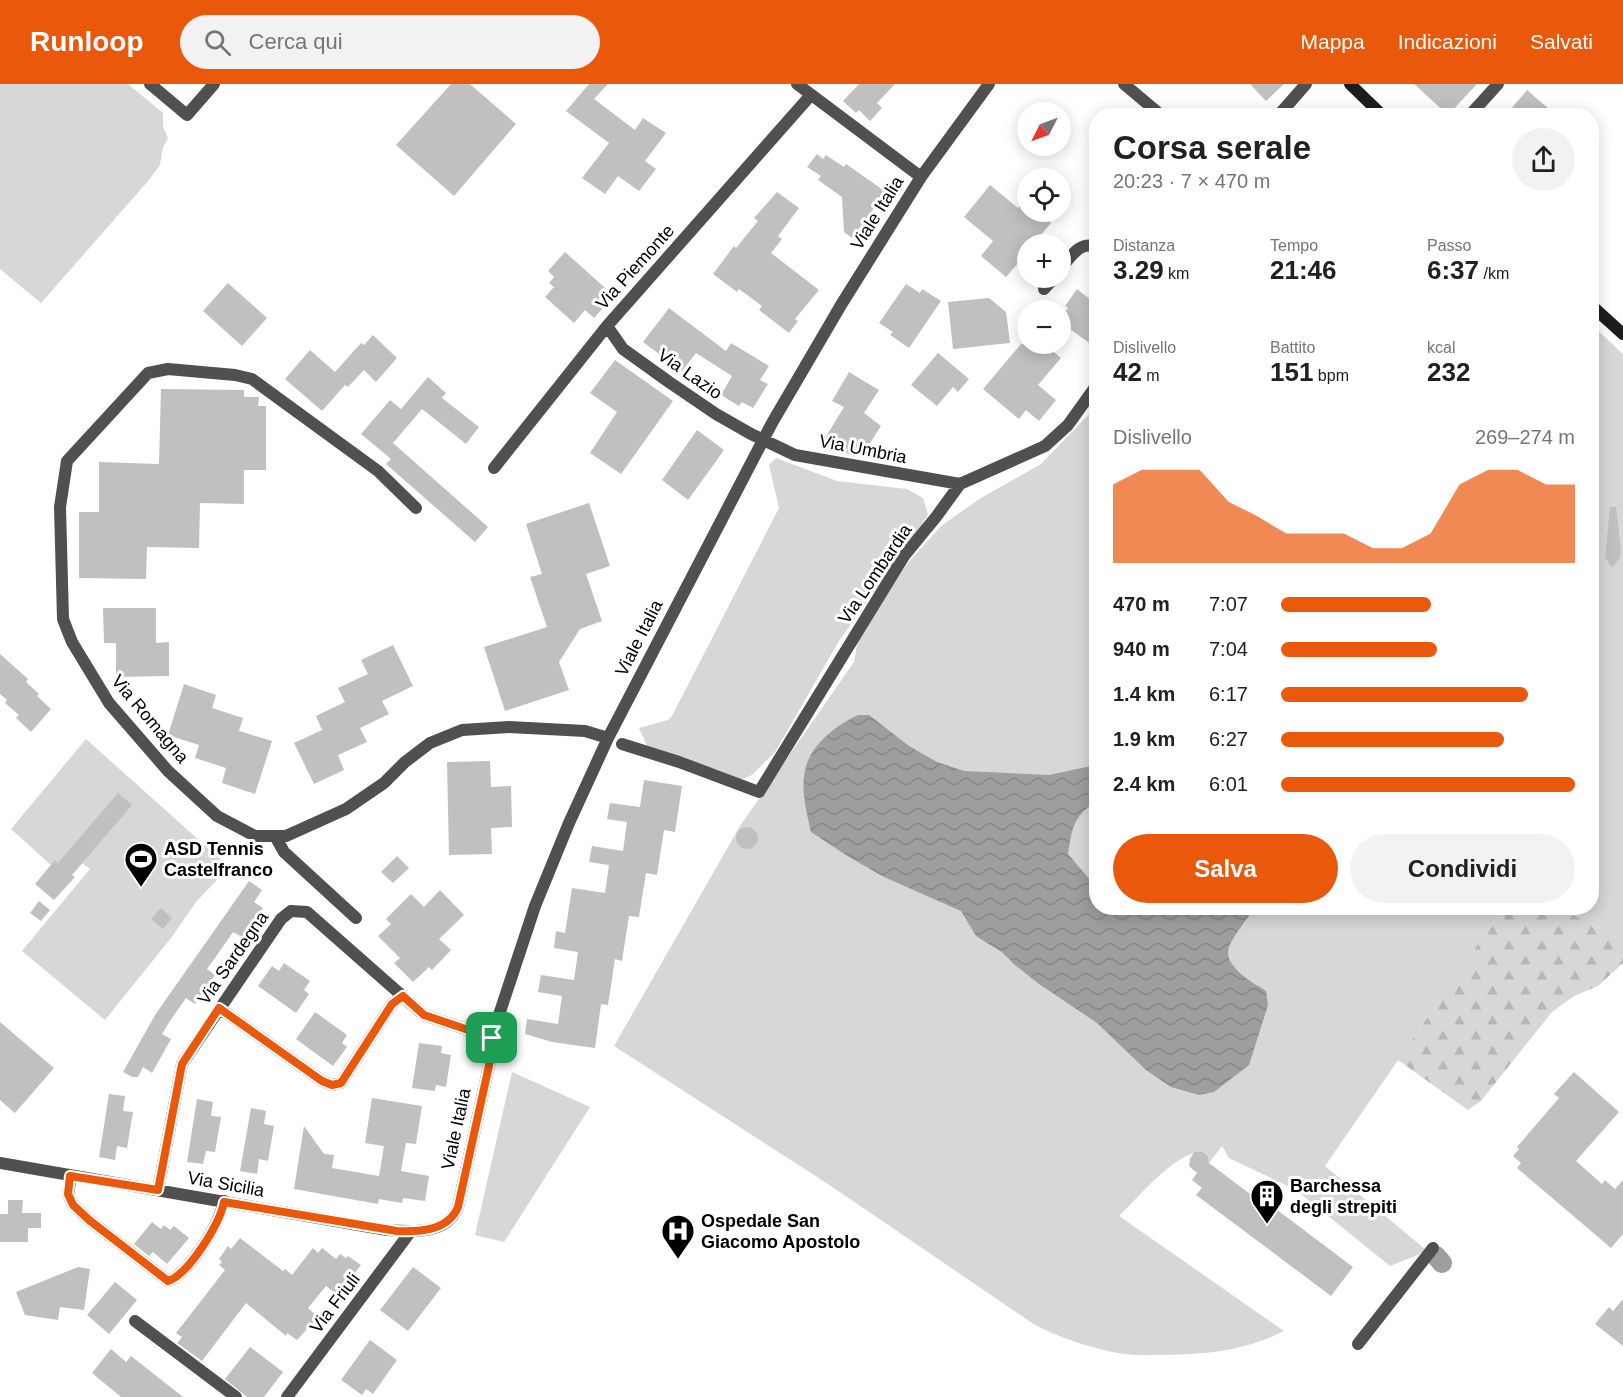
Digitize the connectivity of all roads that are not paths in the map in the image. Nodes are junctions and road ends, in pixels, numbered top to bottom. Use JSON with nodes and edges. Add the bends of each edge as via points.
{"nodes":[{"id":1,"x":150,"y":84,"type":"edge"},
{"id":2,"x":214,"y":84,"type":"edge"},
{"id":3,"x":797,"y":84,"type":"edge"},
{"id":4,"x":988,"y":84,"type":"edge"},
{"id":5,"x":1124,"y":84,"type":"edge"},
{"id":6,"x":1306,"y":84,"type":"edge"},
{"id":7,"x":1350,"y":84,"type":"edge"},
{"id":8,"x":1498,"y":84,"type":"edge"},
{"id":9,"x":810,"y":96,"type":"junction"},
{"id":10,"x":1152,"y":108,"type":"edge"},
{"id":11,"x":1285,"y":108,"type":"edge"},
{"id":12,"x":1375,"y":108,"type":"edge"},
{"id":13,"x":1476,"y":108,"type":"edge"},
{"id":14,"x":921,"y":177,"type":"junction"},
{"id":15,"x":1089,"y":246,"type":"edge"},
{"id":16,"x":1071,"y":257,"type":"edge"},
{"id":17,"x":1599,"y":312,"type":"edge"},
{"id":18,"x":607,"y":326,"type":"junction"},
{"id":19,"x":1623,"y":334,"type":"edge"},
{"id":20,"x":1089,"y":396,"type":"edge"},
{"id":21,"x":763,"y":438,"type":"junction"},
{"id":22,"x":494,"y":468,"type":"dead end"},
{"id":23,"x":960,"y":484,"type":"junction"},
{"id":24,"x":416,"y":508,"type":"dead end"},
{"id":25,"x":608,"y":738,"type":"junction"},
{"id":26,"x":622,"y":744,"type":"dead end"},
{"id":27,"x":275,"y":836,"type":"junction"},
{"id":28,"x":356,"y":918,"type":"dead end"},
{"id":29,"x":403,"y":996,"type":"junction"},
{"id":30,"x":219,"y":1008,"type":"junction"},
{"id":31,"x":492,"y":1038,"type":"junction"},
{"id":32,"x":0,"y":1163,"type":"edge"},
{"id":33,"x":70,"y":1176,"type":"junction"},
{"id":34,"x":158,"y":1190,"type":"junction"},
{"id":35,"x":224,"y":1202,"type":"junction"},
{"id":36,"x":411,"y":1231,"type":"junction"},
{"id":37,"x":1433,"y":1248,"type":"dead end"},
{"id":38,"x":135,"y":1321,"type":"dead end"},
{"id":39,"x":1358,"y":1344,"type":"dead end"},
{"id":40,"x":236,"y":1397,"type":"edge"},
{"id":41,"x":287,"y":1397,"type":"edge"}],
"edges":[{"from":1,"to":2,"type":"street","via":[[188,116]]},
{"from":3,"to":9,"type":"street"},
{"from":4,"to":14,"type":"street","name":"Viale Italia"},
{"from":5,"to":10,"type":"street"},
{"from":6,"to":11,"type":"street"},
{"from":7,"to":12,"type":"street"},
{"from":8,"to":13,"type":"street"},
{"from":9,"to":14,"type":"street"},
{"from":9,"to":18,"type":"street","name":"Via Piemonte"},
{"from":14,"to":21,"type":"street","name":"Viale Italia"},
{"from":15,"to":16,"type":"street"},
{"from":17,"to":19,"type":"street"},
{"from":18,"to":21,"type":"street","name":"Via Lazio","via":[[623,349],[716,414]]},
{"from":18,"to":22,"type":"street","name":"Via Piemonte"},
{"from":20,"to":23,"type":"street","via":[[1046,446]]},
{"from":21,"to":23,"type":"street","name":"Via Umbria","via":[[795,455]]},
{"from":21,"to":25,"type":"street","name":"Viale Italia"},
{"from":23,"to":26,"type":"street","name":"Via Lombardia","via":[[904,556],[759,792]]},
{"from":24,"to":27,"type":"street","name":"Via Romagna","via":[[378,471],[252,379],[235,375],[168,369],[148,373],[68,461],[60,507],[63,619],[72,642],[109,703],[168,771],[217,816],[255,836]]},
{"from":25,"to":27,"type":"street","name":"Via Romagna","via":[[585,730],[462,730],[430,743],[384,783],[346,809],[286,836]]},
{"from":25,"to":31,"type":"street","name":"Viale Italia","via":[[535,906]]},
{"from":27,"to":28,"type":"street","via":[[284,852]]},
{"from":29,"to":30,"type":"street","via":[[392,1004],[341,1083],[332,1085]]},
{"from":29,"to":30,"type":"street","name":"Via Sardegna","via":[[306,912],[291,911],[281,919]]},
{"from":29,"to":31,"type":"street","name":"Via Sardegna","via":[[424,1015]]},
{"from":30,"to":34,"type":"street","name":"Via Sardegna","via":[[182,1064]]},
{"from":31,"to":36,"type":"street","name":"Viale Italia","via":[[457,1211],[440,1227]]},
{"from":32,"to":33,"type":"street","name":"Via Sicilia"},
{"from":33,"to":34,"type":"street","name":"Via Sicilia"},
{"from":33,"to":35,"type":"street","via":[[68,1194],[73,1205],[168,1281],[182,1274],[218,1223]]},
{"from":34,"to":35,"type":"street","name":"Via Sicilia"},
{"from":35,"to":36,"type":"street","name":"Via Sicilia"},
{"from":36,"to":41,"type":"street","name":"Via Friuli"},
{"from":37,"to":39,"type":"street"},
{"from":38,"to":40,"type":"street"}]}
